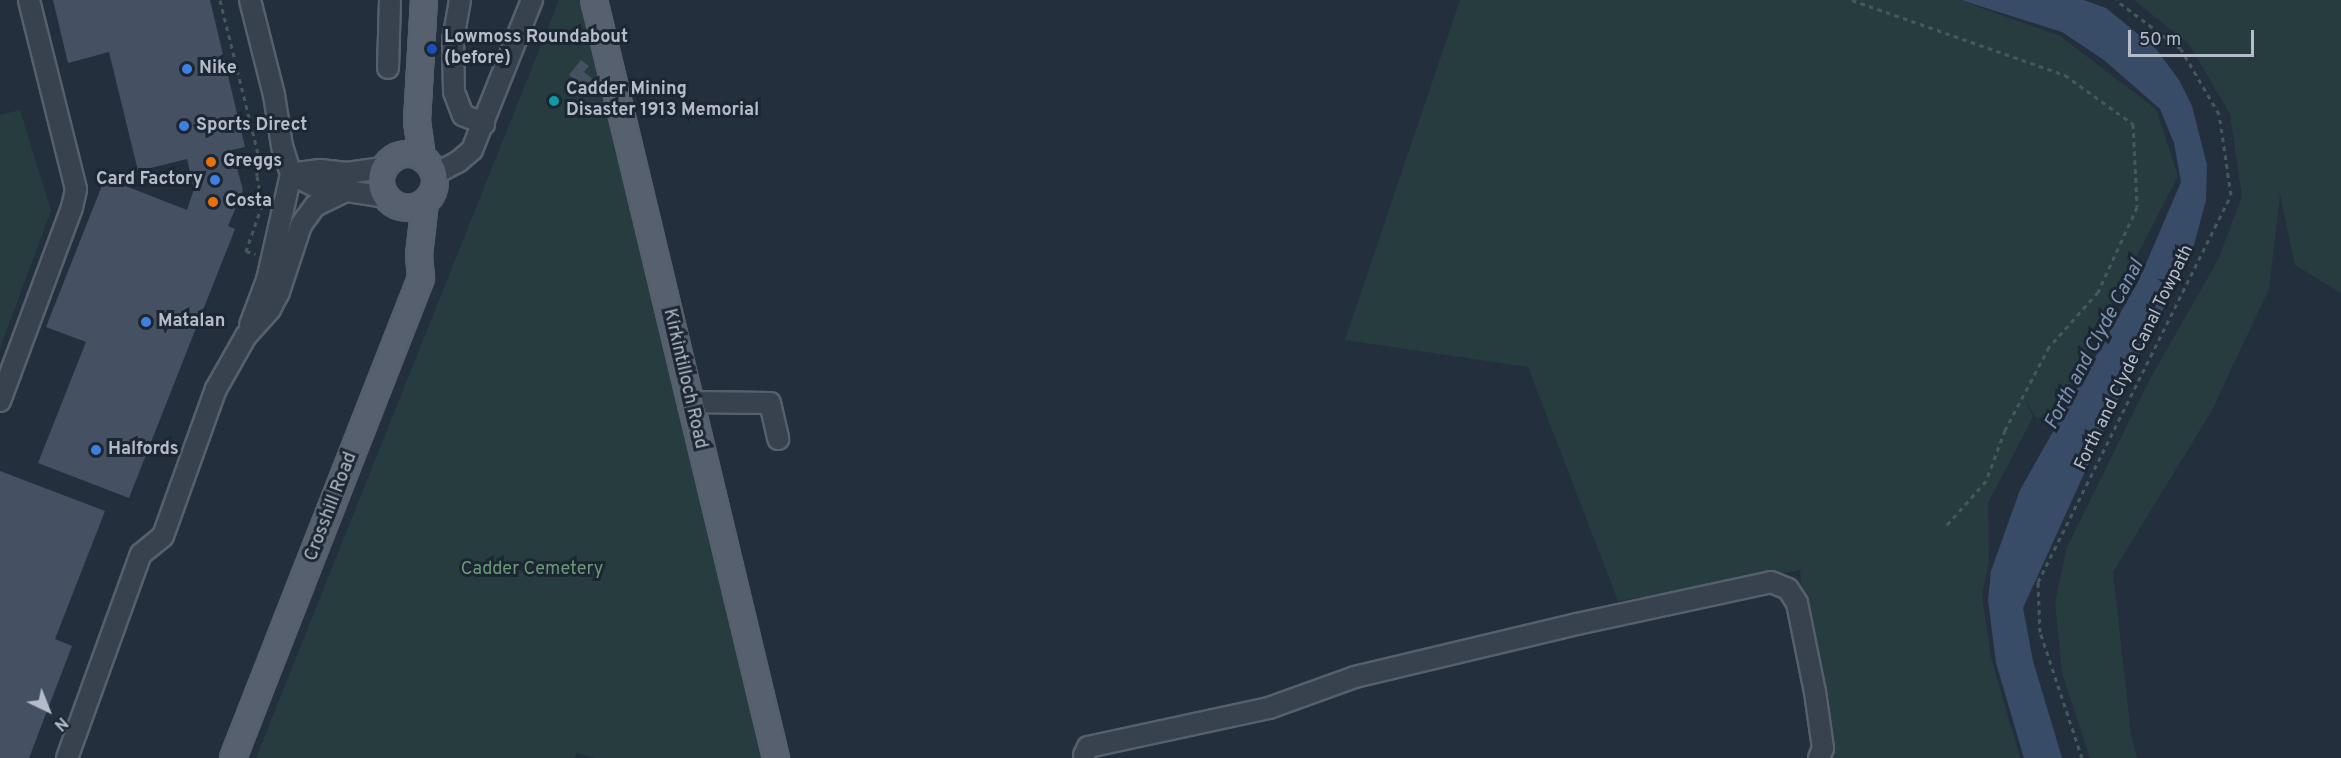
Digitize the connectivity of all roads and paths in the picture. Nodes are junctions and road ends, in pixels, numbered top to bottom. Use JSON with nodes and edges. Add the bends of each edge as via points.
{"nodes":[{"id":1,"x":29,"y":0,"type":"edge"},
{"id":2,"x":220,"y":0,"type":"edge"},
{"id":3,"x":250,"y":0,"type":"edge"},
{"id":4,"x":390,"y":0,"type":"edge"},
{"id":5,"x":424,"y":0,"type":"edge"},
{"id":6,"x":460,"y":0,"type":"edge"},
{"id":7,"x":532,"y":0,"type":"edge"},
{"id":8,"x":594,"y":0,"type":"edge"},
{"id":9,"x":1852,"y":0,"type":"edge"},
{"id":10,"x":2116,"y":0,"type":"edge"},
{"id":11,"x":388,"y":68,"type":"dead end"},
{"id":12,"x":484,"y":124,"type":"junction"},
{"id":13,"x":410,"y":163,"type":"junction"},
{"id":14,"x":291,"y":174,"type":"junction"},
{"id":15,"x":345,"y":191,"type":"junction"},
{"id":16,"x":391,"y":202,"type":"junction"},
{"id":17,"x":425,"y":202,"type":"junction"},
{"id":18,"x":419,"y":255,"type":"junction"},
{"id":19,"x":270,"y":259,"type":"junction"},
{"id":20,"x":246,"y":336,"type":"junction"},
{"id":21,"x":225,"y":371,"type":"junction"},
{"id":22,"x":0,"y":401,"type":"edge"},
{"id":23,"x":689,"y":402,"type":"junction"},
{"id":24,"x":778,"y":440,"type":"dead end"},
{"id":25,"x":1947,"y":525,"type":"dead end"},
{"id":26,"x":1079,"y":757,"type":"edge"},
{"id":27,"x":67,"y":758,"type":"edge"},
{"id":28,"x":233,"y":758,"type":"edge"},
{"id":29,"x":776,"y":758,"type":"edge"},
{"id":30,"x":1819,"y":758,"type":"edge"},
{"id":31,"x":2082,"y":758,"type":"edge"}],
"edges":[{"from":1,"to":22,"type":"street","via":[[76,189]]},
{"from":2,"to":19,"type":"path","via":[[258,154],[262,205],[246,251]]},
{"from":3,"to":14,"type":"street"},
{"from":4,"to":11,"type":"street"},
{"from":5,"to":13,"type":"main road","via":[[417,121]]},
{"from":6,"to":12,"type":"street","via":[[453,40],[454,92],[463,115]]},
{"from":7,"to":12,"type":"street"},
{"from":8,"to":23,"type":"main road","name":"Kirkintilloch Road"},
{"from":9,"to":25,"type":"path","via":[[2065,75],[2133,124],[2137,207],[2098,292],[2049,347],[2006,430],[1986,481]]},
{"from":10,"to":31,"type":"path","name":"Forth and Clyde Canal Towpath","via":[[2181,49],[2219,114],[2231,195],[2038,582],[2040,632]]},
{"from":12,"to":13,"type":"street","via":[[472,150],[458,162]]},
{"from":13,"to":14,"type":"street","via":[[347,174],[320,170]]},
{"from":13,"to":16,"type":"main road","name":"Crosshill Road","via":[[380,182]]},
{"from":13,"to":17,"type":"main road","name":"Crosshill Road","via":[[432,194]]},
{"from":14,"to":15,"type":"street","via":[[315,186]]},
{"from":14,"to":19,"type":"street"},
{"from":15,"to":16,"type":"street"},
{"from":15,"to":20,"type":"street","via":[[315,206],[301,225],[279,292]]},
{"from":16,"to":17,"type":"main road","via":[[407,208]]},
{"from":16,"to":18,"type":"main road","name":"Crosshill Road"},
{"from":17,"to":18,"type":"main road","name":"Crosshill Road"},
{"from":18,"to":28,"type":"main road","name":"Crosshill Road","via":[[421,278]]},
{"from":19,"to":20,"type":"street","via":[[267,280]]},
{"from":19,"to":21,"type":"street","via":[[258,275],[227,354]]},
{"from":20,"to":21,"type":"street"},
{"from":21,"to":27,"type":"street","via":[[163,536],[141,554]]},
{"from":23,"to":24,"type":"street","via":[[770,403]]},
{"from":23,"to":29,"type":"main road","name":"Kirkintilloch Road"},
{"from":26,"to":30,"type":"street","via":[[1088,747],[1269,708],[1355,677],[1771,582],[1788,589],[1797,603],[1815,693],[1822,748]]}]}
